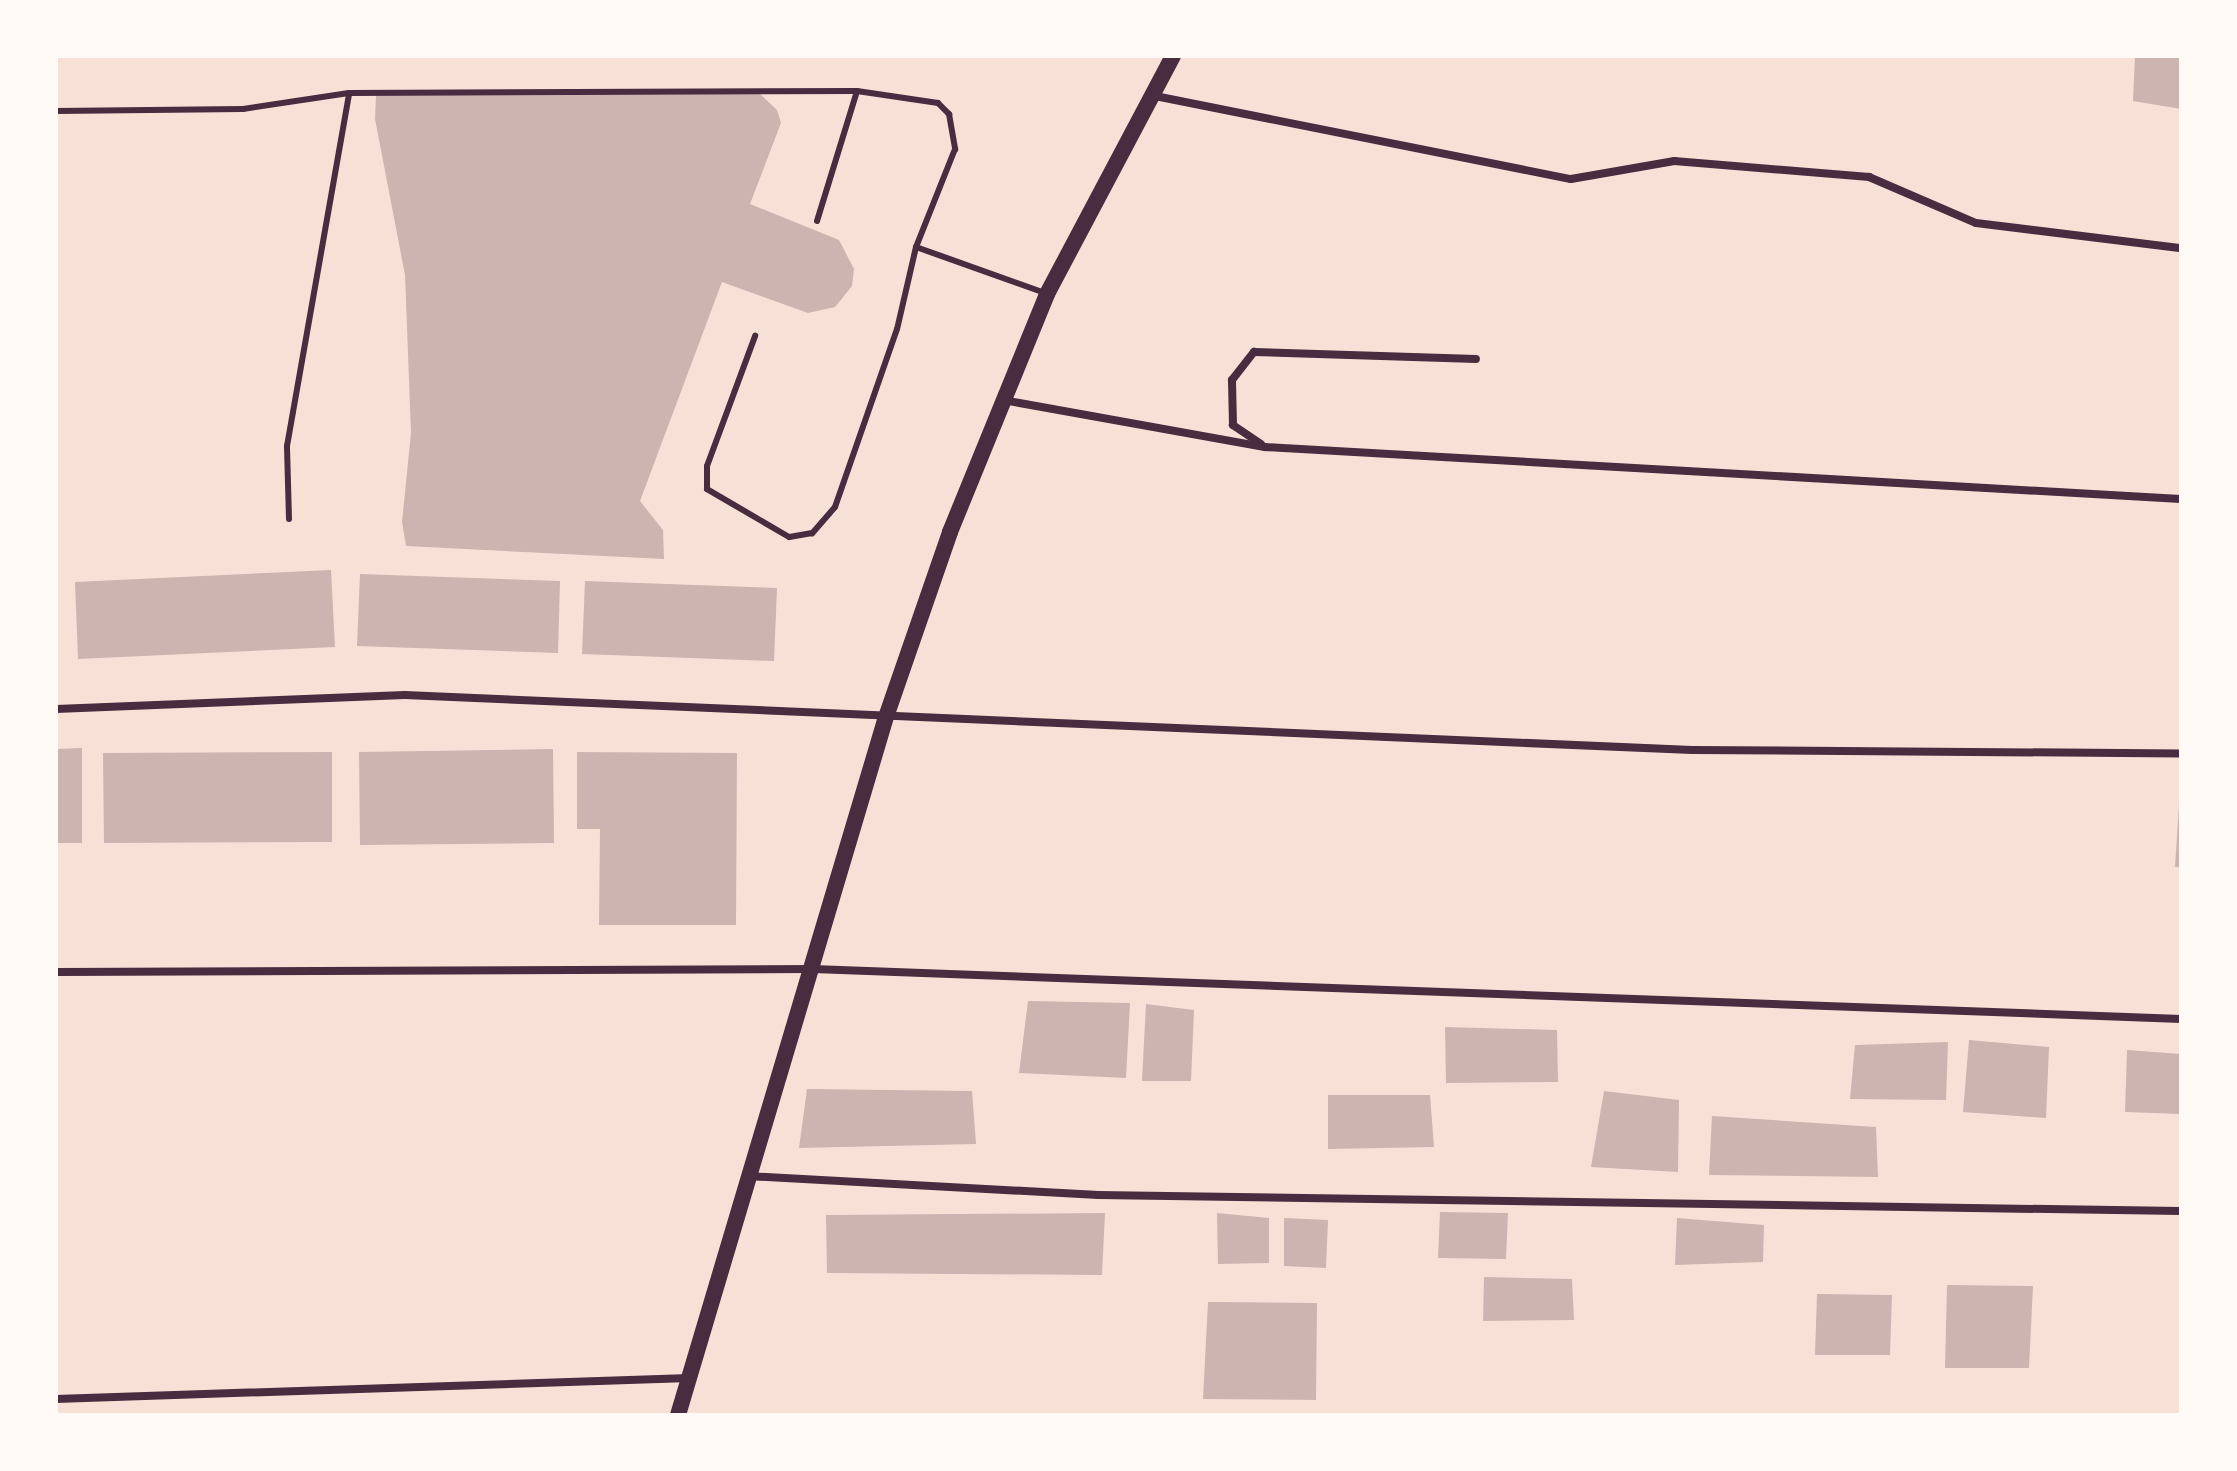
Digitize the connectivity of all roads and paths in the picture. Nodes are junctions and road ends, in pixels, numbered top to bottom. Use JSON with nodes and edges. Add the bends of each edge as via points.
{"nodes":[{"id":1,"x":1173,"y":56,"type":"edge"},
{"id":2,"x":857,"y":91,"type":"junction"},
{"id":3,"x":349,"y":93,"type":"junction"},
{"id":4,"x":1149,"y":95,"type":"junction"},
{"id":5,"x":56,"y":111,"type":"edge"},
{"id":6,"x":817,"y":221,"type":"dead end"},
{"id":7,"x":916,"y":247,"type":"junction"},
{"id":8,"x":2181,"y":248,"type":"edge"},
{"id":9,"x":1047,"y":294,"type":"junction"},
{"id":10,"x":755,"y":336,"type":"dead end"},
{"id":11,"x":1476,"y":359,"type":"dead end"},
{"id":12,"x":1000,"y":400,"type":"junction"},
{"id":13,"x":1265,"y":447,"type":"junction"},
{"id":14,"x":2181,"y":499,"type":"edge"},
{"id":15,"x":289,"y":519,"type":"dead end"},
{"id":16,"x":56,"y":709,"type":"edge"},
{"id":17,"x":886,"y":717,"type":"junction"},
{"id":18,"x":2181,"y":753,"type":"edge"},
{"id":19,"x":813,"y":969,"type":"junction"},
{"id":20,"x":56,"y":972,"type":"edge"},
{"id":21,"x":2181,"y":1019,"type":"edge"},
{"id":22,"x":747,"y":1176,"type":"junction"},
{"id":23,"x":2181,"y":1211,"type":"edge"},
{"id":24,"x":690,"y":1378,"type":"junction"},
{"id":25,"x":56,"y":1399,"type":"edge"},
{"id":26,"x":678,"y":1415,"type":"edge"}],
"edges":[{"from":1,"to":4,"type":"main road"},
{"from":2,"to":3,"type":"lane"},
{"from":2,"to":6,"type":"lane"},
{"from":2,"to":7,"type":"lane","via":[[922,97],[949,114],[955,149]]},
{"from":3,"to":5,"type":"lane","via":[[243,109]]},
{"from":3,"to":15,"type":"lane","via":[[287,446]]},
{"from":4,"to":8,"type":"street","via":[[1571,179],[1674,161],[1869,177],[1976,223]]},
{"from":4,"to":9,"type":"main road"},
{"from":7,"to":9,"type":"lane"},
{"from":7,"to":10,"type":"lane","via":[[897,329],[857,447],[835,507],[812,533],[789,537],[707,489],[707,466]]},
{"from":9,"to":12,"type":"main road"},
{"from":11,"to":13,"type":"street","via":[[1254,352],[1232,380],[1233,425]]},
{"from":12,"to":13,"type":"street"},
{"from":12,"to":17,"type":"main road"},
{"from":13,"to":14,"type":"street"},
{"from":16,"to":17,"type":"street","via":[[405,695]]},
{"from":17,"to":18,"type":"street","via":[[1692,750]]},
{"from":17,"to":19,"type":"main road"},
{"from":19,"to":20,"type":"street"},
{"from":19,"to":21,"type":"street"},
{"from":19,"to":22,"type":"main road"},
{"from":22,"to":23,"type":"street","via":[[1098,1195]]},
{"from":22,"to":24,"type":"main road"},
{"from":24,"to":25,"type":"street"},
{"from":24,"to":26,"type":"main road"}]}
